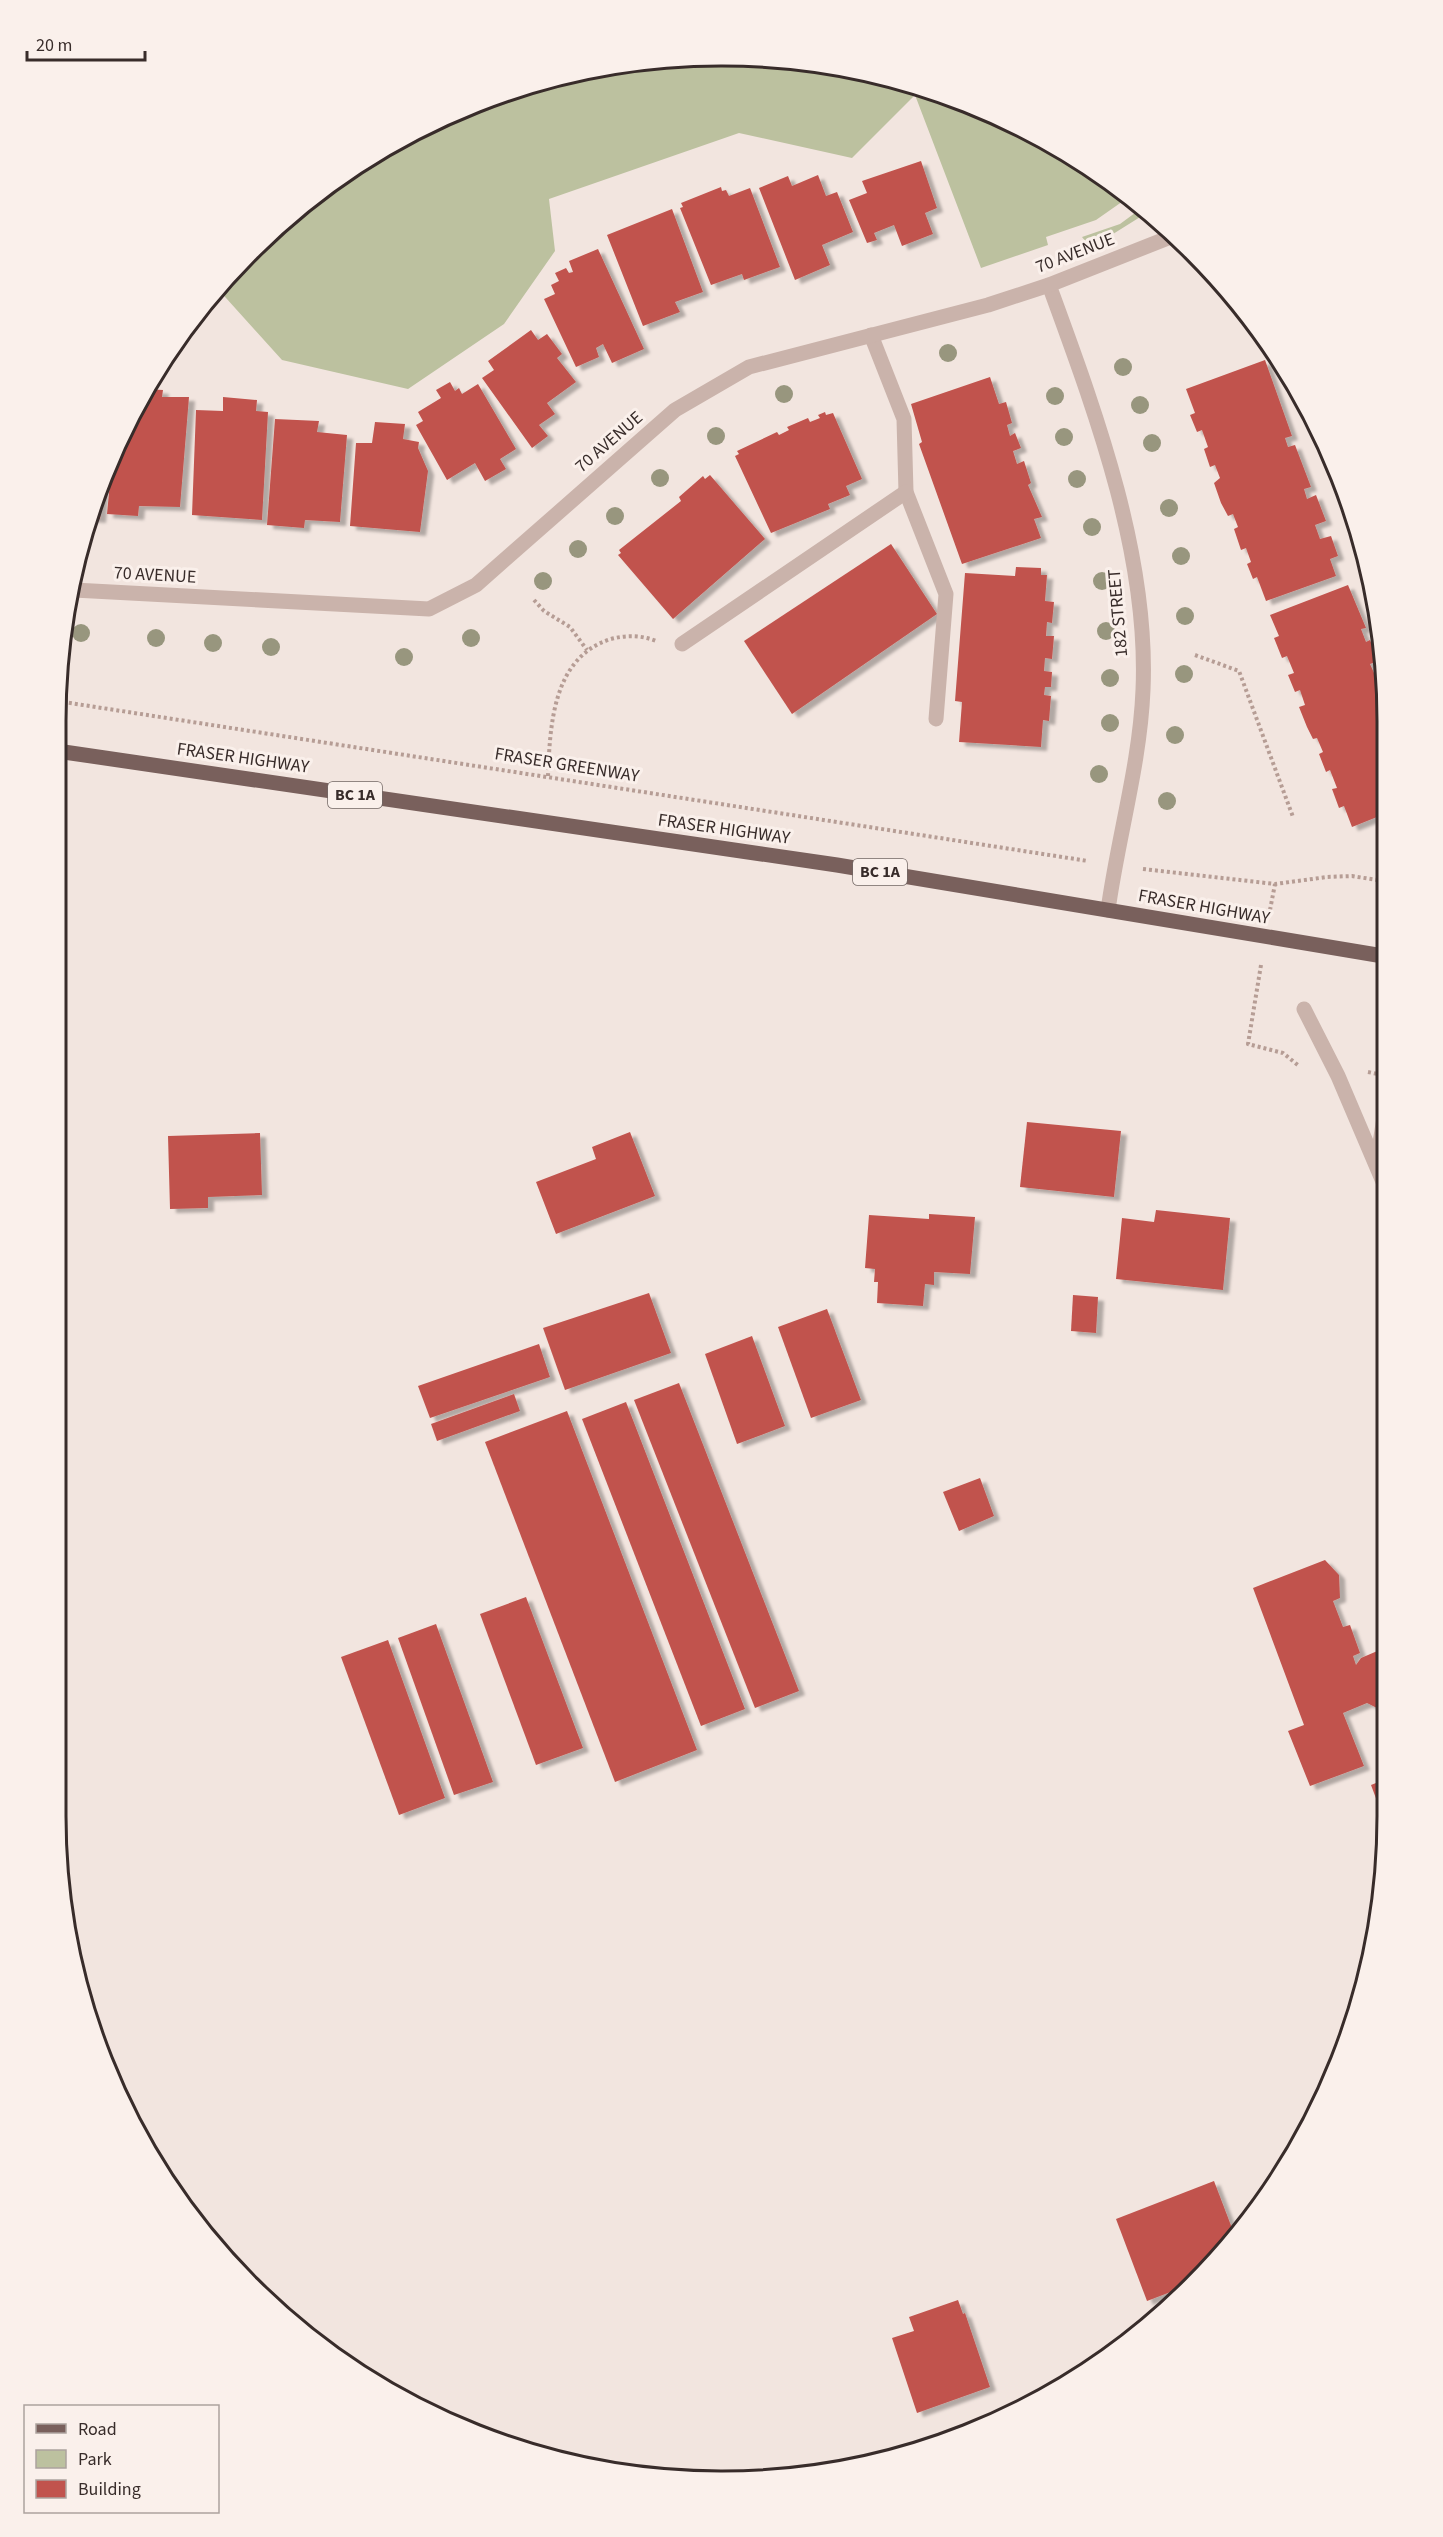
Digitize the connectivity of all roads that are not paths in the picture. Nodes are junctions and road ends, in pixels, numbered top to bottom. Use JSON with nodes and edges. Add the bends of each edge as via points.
{"nodes":[{"id":1,"x":1165,"y":239,"type":"edge"},
{"id":2,"x":1049,"y":285,"type":"junction"},
{"id":3,"x":871,"y":335,"type":"junction"},
{"id":4,"x":906,"y":492,"type":"junction"},
{"id":5,"x":80,"y":590,"type":"edge"},
{"id":6,"x":682,"y":644,"type":"road end"},
{"id":7,"x":936,"y":719,"type":"dead end"},
{"id":8,"x":66,"y":752,"type":"edge"},
{"id":9,"x":1108,"y":910,"type":"junction"},
{"id":10,"x":1377,"y":955,"type":"edge"},
{"id":11,"x":1304,"y":1009,"type":"dead end"},
{"id":12,"x":1377,"y":1165,"type":"edge"}],
"edges":[{"from":1,"to":2,"type":"street","name":"70 AVENUE"},
{"from":2,"to":3,"type":"street","name":"70 AVENUE"},
{"from":2,"to":9,"type":"street","name":"182 STREET","via":[[1076,356],[1119,498],[1138,586],[1143,690]]},
{"from":3,"to":4,"type":"street","via":[[904,419]]},
{"from":3,"to":5,"type":"street","name":"70 AVENUE","via":[[750,367],[675,410],[476,585],[429,609]]},
{"from":4,"to":6,"type":"street"},
{"from":4,"to":7,"type":"street","via":[[946,594]]},
{"from":8,"to":9,"type":"main road","name":"FRASER HIGHWAY","number":"BC 1A","via":[[837,865]]},
{"from":9,"to":10,"type":"main road","name":"FRASER HIGHWAY","number":"BC 1A"},
{"from":11,"to":12,"type":"street"}]}
